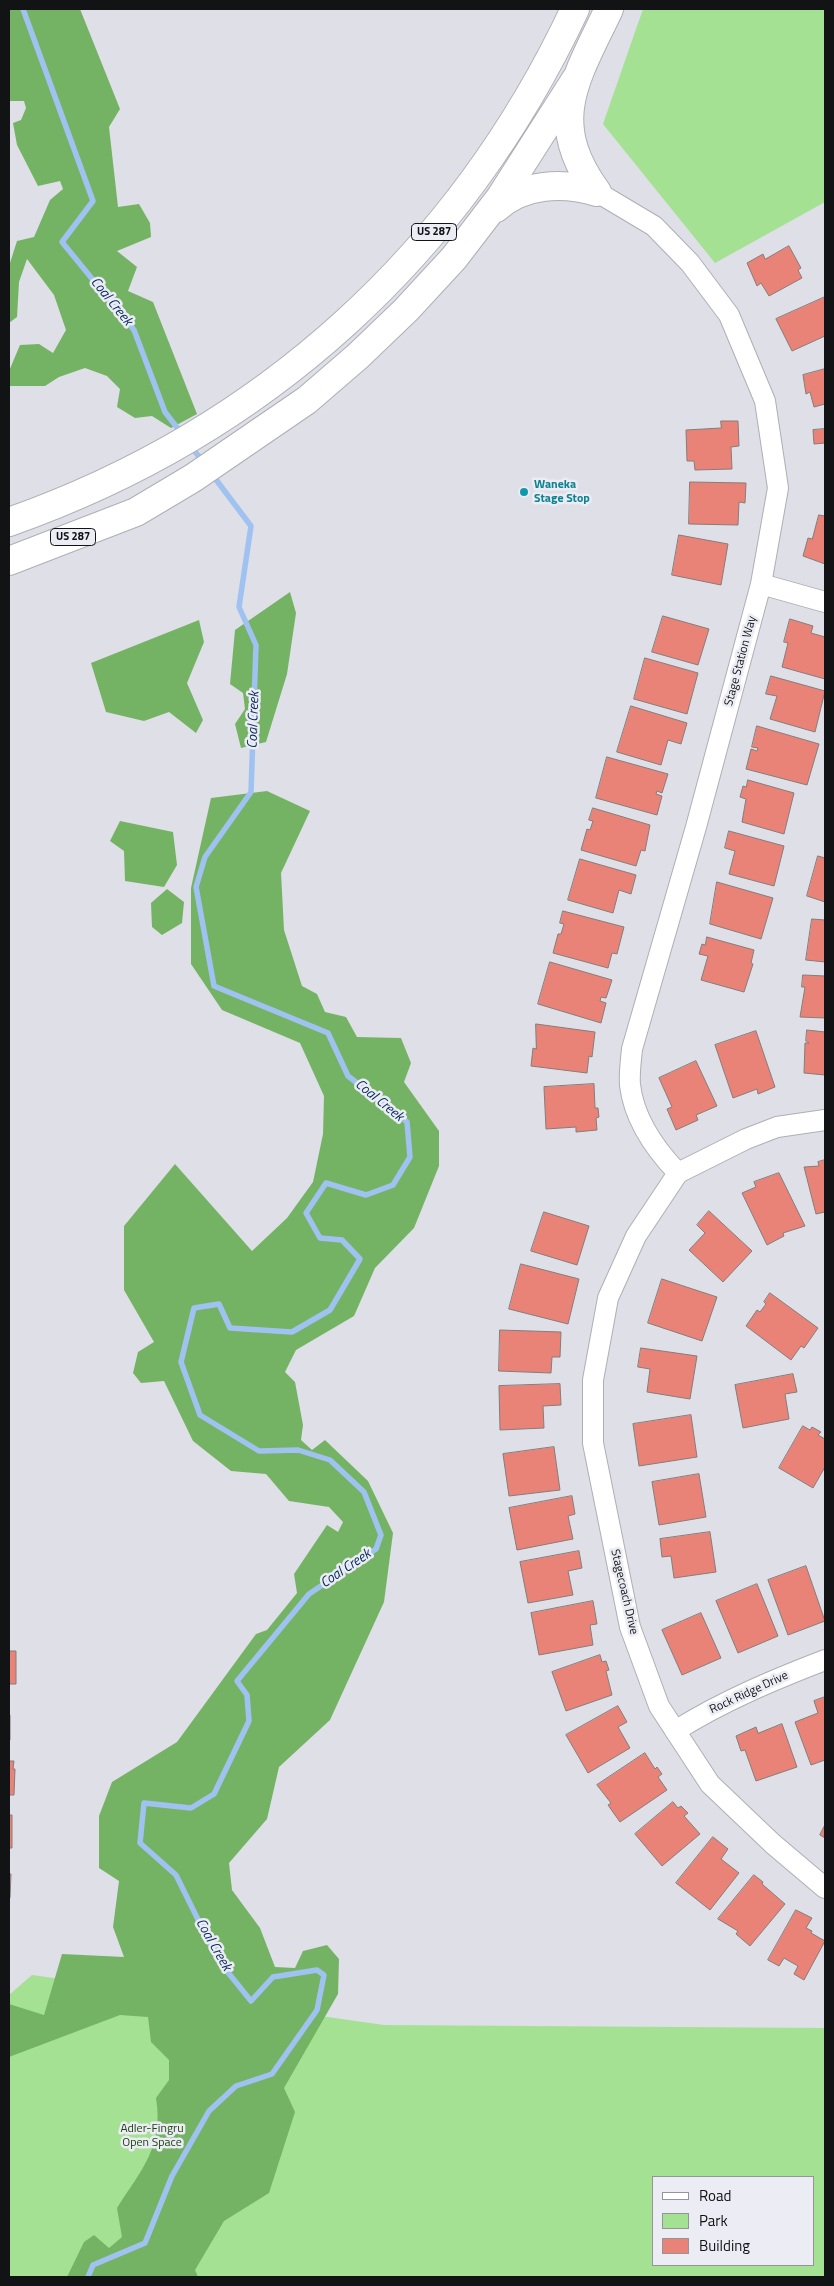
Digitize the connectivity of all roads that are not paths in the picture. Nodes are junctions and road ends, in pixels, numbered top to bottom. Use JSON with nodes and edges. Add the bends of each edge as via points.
{"nodes":[{"id":1,"x":575,"y":9,"type":"edge"},
{"id":2,"x":609,"y":9,"type":"edge"},
{"id":3,"x":576,"y":79,"type":"junction"},
{"id":4,"x":597,"y":192,"type":"junction"},
{"id":5,"x":488,"y":216,"type":"junction"},
{"id":6,"x":9,"y":522,"type":"edge"},
{"id":7,"x":9,"y":561,"type":"edge"},
{"id":8,"x":761,"y":584,"type":"junction"},
{"id":9,"x":825,"y":602,"type":"edge"},
{"id":10,"x":825,"y":1120,"type":"edge"},
{"id":11,"x":678,"y":1174,"type":"junction"},
{"id":12,"x":825,"y":1660,"type":"edge"},
{"id":13,"x":676,"y":1731,"type":"junction"},
{"id":14,"x":825,"y":1888,"type":"edge"}],
"edges":[{"from":1,"to":6,"type":"main road","number":"US 287","via":[[534,90],[463,196],[382,290],[337,332],[237,409],[115,477],[56,505]]},
{"from":2,"to":3,"type":"main road","number":"US 287"},
{"from":3,"to":4,"type":"main road","via":[[568,123],[571,145],[579,166]]},
{"from":3,"to":5,"type":"main road","number":"US 287"},
{"from":4,"to":5,"type":"main road","via":[[572,186],[535,188],[509,199]]},
{"from":4,"to":8,"type":"street","name":"Stage Station Way","via":[[654,226],[690,263],[729,315],[765,401],[778,488]]},
{"from":5,"to":7,"type":"main road","number":"US 287","via":[[412,303],[358,356],[307,400],[253,439],[136,512]]},
{"from":8,"to":9,"type":"street"},
{"from":8,"to":11,"type":"street","name":"Stage Station Way","via":[[632,1049],[630,1084],[636,1112],[653,1143]]},
{"from":10,"to":11,"type":"street","via":[[777,1127]]},
{"from":11,"to":13,"type":"street","name":"Stagecoach Drive","via":[[636,1236],[608,1298],[593,1380],[593,1443],[630,1627],[659,1706]]},
{"from":12,"to":13,"type":"street","name":"Rock Ridge Drive","via":[[767,1682],[715,1707]]},
{"from":13,"to":14,"type":"street","name":"Stagecoach Drive","via":[[710,1784]]}]}
